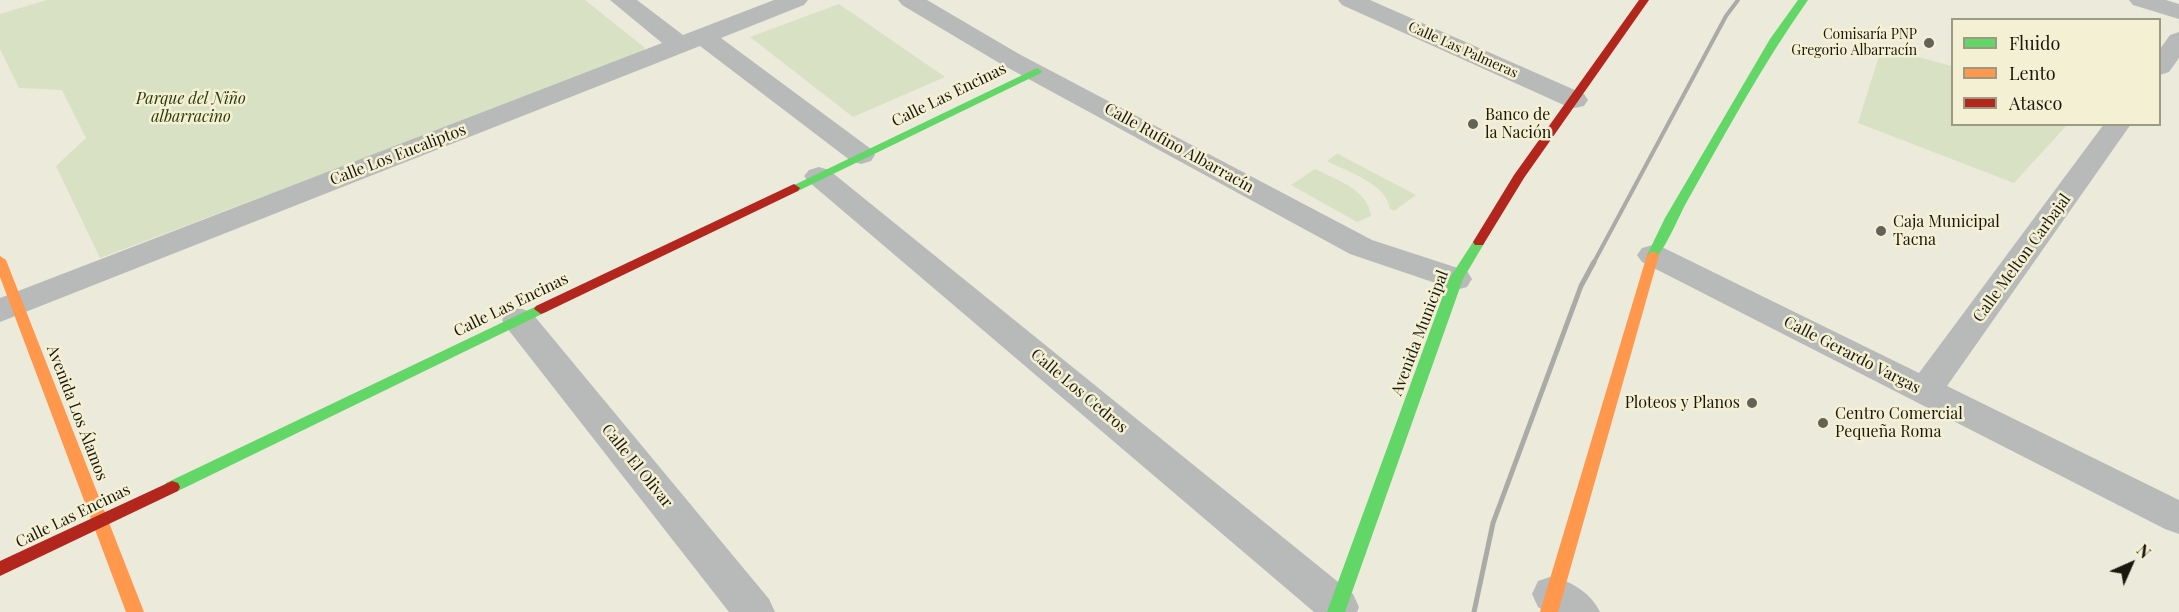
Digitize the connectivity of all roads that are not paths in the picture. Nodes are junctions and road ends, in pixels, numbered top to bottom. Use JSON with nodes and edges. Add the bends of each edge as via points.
{"nodes":[{"id":1,"x":622,"y":0,"type":"edge"},
{"id":2,"x":796,"y":0,"type":"edge"},
{"id":3,"x":910,"y":0,"type":"edge"},
{"id":4,"x":1350,"y":0,"type":"edge"},
{"id":5,"x":1644,"y":0,"type":"edge"},
{"id":6,"x":1803,"y":0,"type":"edge"},
{"id":7,"x":2141,"y":0,"type":"edge"},
{"id":8,"x":2179,"y":12,"type":"edge"},
{"id":9,"x":2179,"y":40,"type":"edge"},
{"id":10,"x":691,"y":41,"type":"junction"},
{"id":11,"x":2161,"y":66,"type":"edge"},
{"id":12,"x":1037,"y":71,"type":"junction"},
{"id":13,"x":1575,"y":100,"type":"junction"},
{"id":14,"x":2117,"y":126,"type":"edge"},
{"id":15,"x":861,"y":155,"type":"junction"},
{"id":16,"x":819,"y":176,"type":"junction"},
{"id":17,"x":1653,"y":255,"type":"junction"},
{"id":18,"x":0,"y":260,"type":"edge"},
{"id":19,"x":1456,"y":279,"type":"junction"},
{"id":20,"x":8,"y":308,"type":"edge"},
{"id":21,"x":519,"y":320,"type":"junction"},
{"id":22,"x":1925,"y":391,"type":"junction"},
{"id":23,"x":2179,"y":518,"type":"edge"},
{"id":24,"x":100,"y":521,"type":"junction"},
{"id":25,"x":0,"y":569,"type":"edge"},
{"id":26,"x":1560,"y":606,"type":"edge"},
{"id":27,"x":1337,"y":609,"type":"edge"},
{"id":28,"x":135,"y":612,"type":"edge"},
{"id":29,"x":754,"y":612,"type":"edge"}],
"edges":[{"from":1,"to":10,"type":"street"},
{"from":2,"to":10,"type":"street","name":"Calle Los Eucaliptos"},
{"from":3,"to":12,"type":"street","name":"Calle Rufino Albarracín"},
{"from":4,"to":13,"type":"street","name":"Calle Las Palmeras"},
{"from":5,"to":13,"type":"main road","name":"Avenida Municipal"},
{"from":6,"to":17,"type":"main road","via":[[1775,39]]},
{"from":7,"to":8,"type":"street"},
{"from":9,"to":11,"type":"street"},
{"from":10,"to":15,"type":"street"},
{"from":10,"to":20,"type":"street","name":"Calle Los Eucaliptos"},
{"from":12,"to":15,"type":"main road","name":"Calle Las Encinas"},
{"from":12,"to":19,"type":"street","name":"Calle Rufino Albarracín","via":[[1361,247]]},
{"from":13,"to":19,"type":"main road","name":"Avenida Municipal","via":[[1518,178]]},
{"from":14,"to":22,"type":"street","name":"Calle Melton Carbajal"},
{"from":15,"to":16,"type":"main road","name":"Calle Las Encinas"},
{"from":16,"to":21,"type":"main road","name":"Calle Las Encinas"},
{"from":16,"to":27,"type":"street","name":"Calle Los Cedros"},
{"from":17,"to":22,"type":"street","name":"Calle Gerardo Vargas"},
{"from":17,"to":26,"type":"main road"},
{"from":18,"to":20,"type":"main road","name":"Avenida Los Álamos"},
{"from":19,"to":27,"type":"main road","name":"Avenida Municipal"},
{"from":20,"to":24,"type":"main road","name":"Avenida Los Álamos"},
{"from":21,"to":24,"type":"main road","name":"Calle Las Encinas"},
{"from":21,"to":29,"type":"street","name":"Calle El Olivar"},
{"from":22,"to":23,"type":"street","name":"Calle Gerardo Vargas"},
{"from":24,"to":25,"type":"main road","name":"Calle Las Encinas"},
{"from":24,"to":28,"type":"main road","name":"Avenida Los Álamos"}]}
